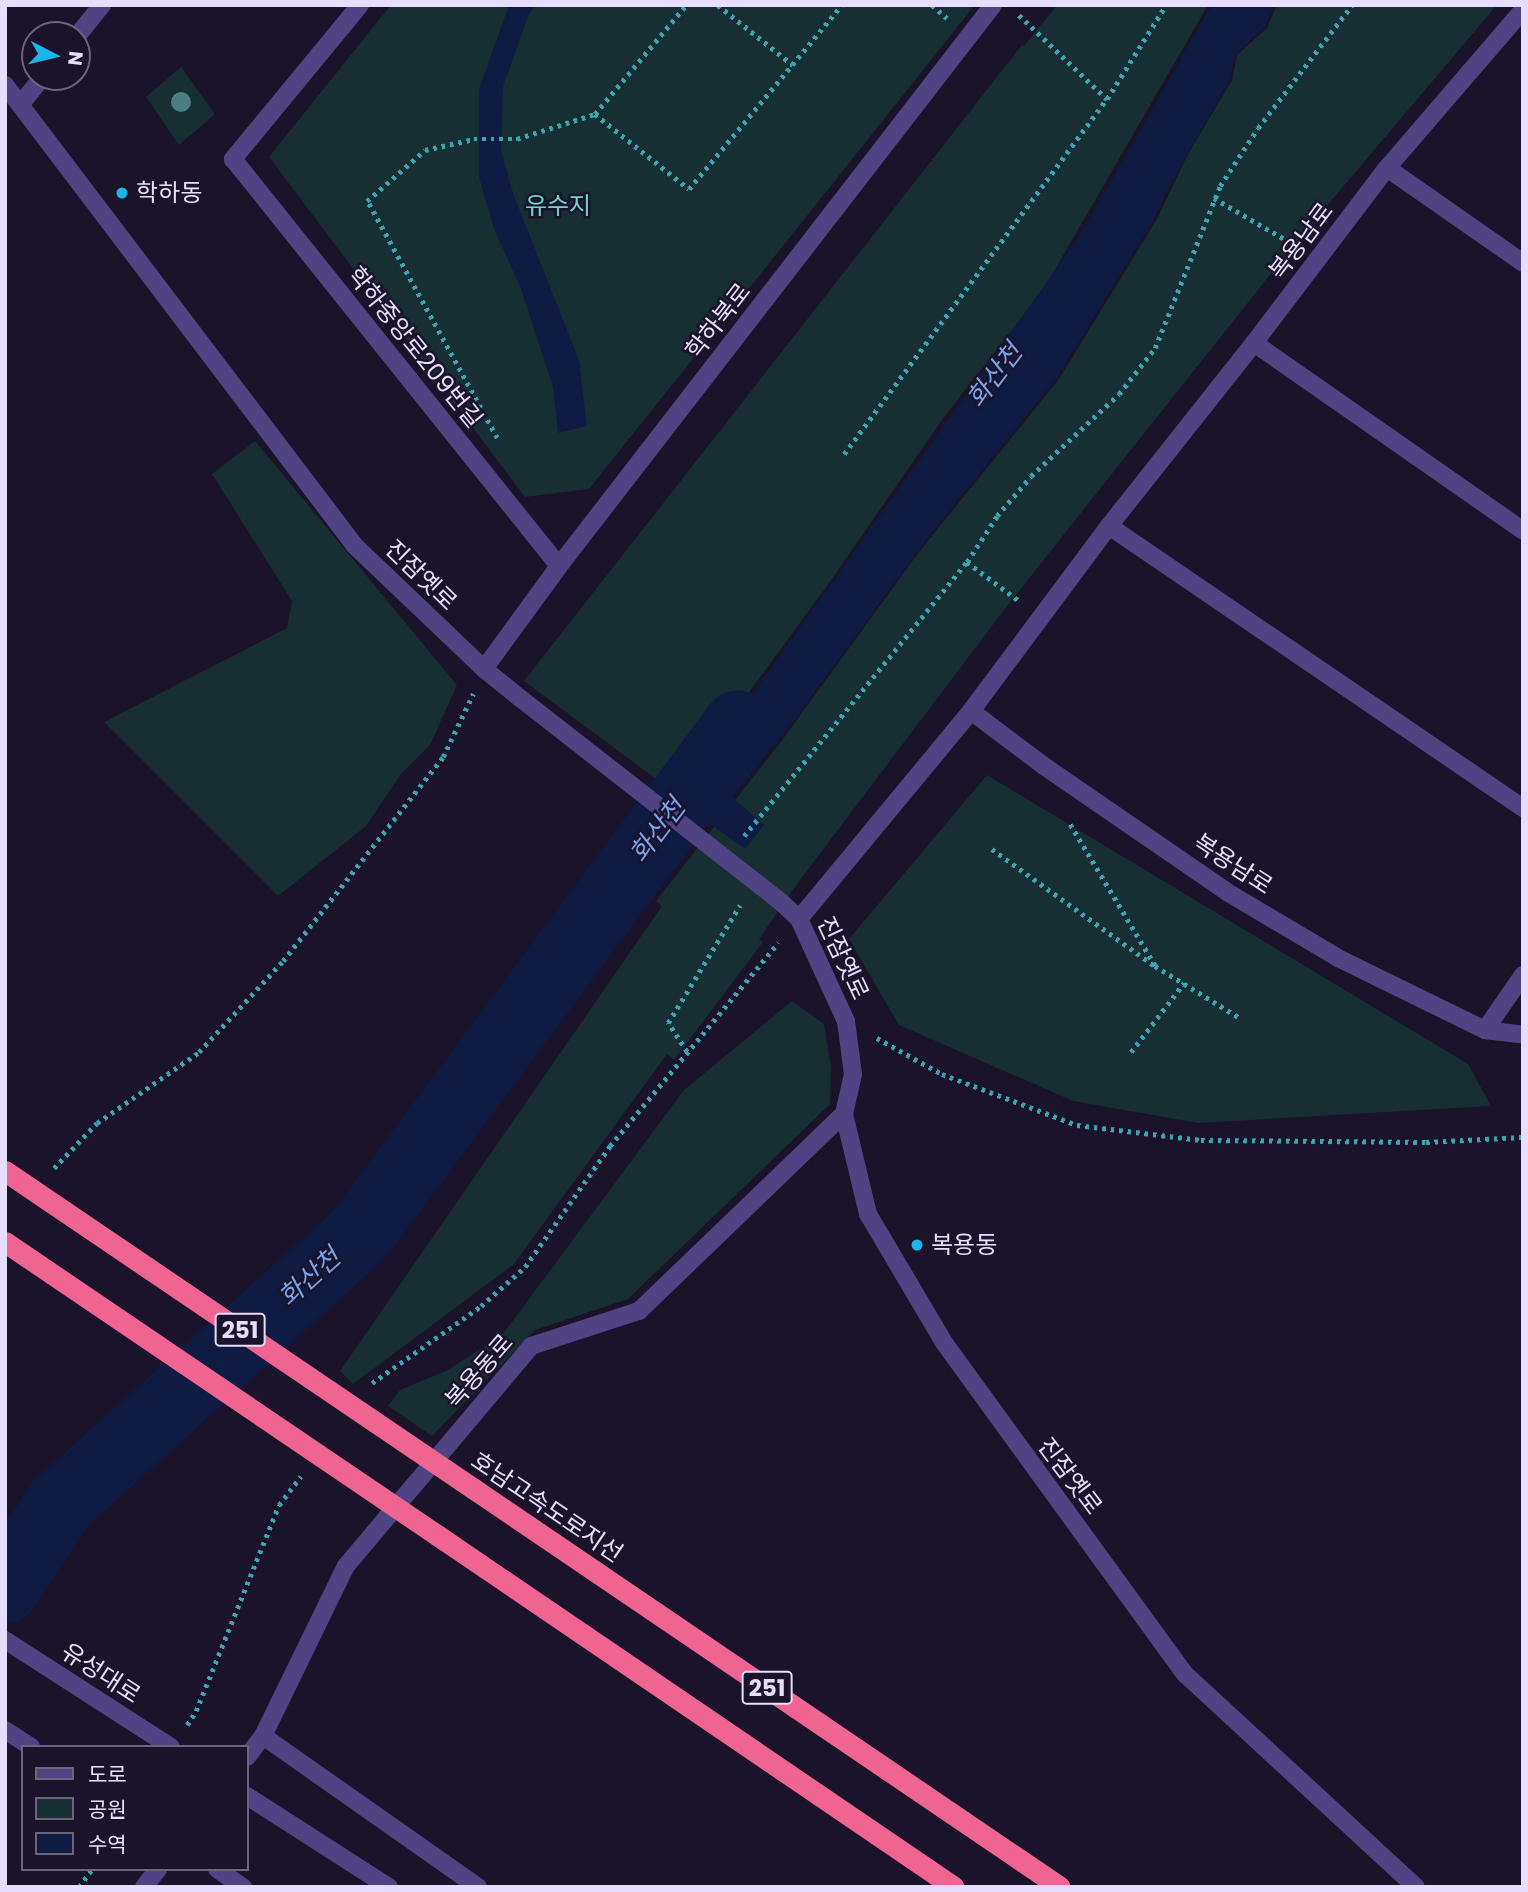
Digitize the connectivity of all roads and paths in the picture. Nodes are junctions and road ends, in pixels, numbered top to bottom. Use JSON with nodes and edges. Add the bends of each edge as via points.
{"nodes":[{"id":1,"x":102,"y":5,"type":"edge"},
{"id":2,"x":360,"y":5,"type":"edge"},
{"id":3,"x":686,"y":5,"type":"edge"},
{"id":4,"x":718,"y":5,"type":"edge"},
{"id":5,"x":842,"y":5,"type":"edge"},
{"id":6,"x":993,"y":5,"type":"edge"},
{"id":7,"x":1166,"y":5,"type":"edge"},
{"id":8,"x":1352,"y":5,"type":"edge"},
{"id":9,"x":1523,"y":10,"type":"edge"},
{"id":10,"x":1019,"y":15,"type":"dead end"},
{"id":11,"x":89,"y":21,"type":"edge"},
{"id":12,"x":793,"y":65,"type":"junction"},
{"id":13,"x":5,"y":85,"type":"edge"},
{"id":14,"x":32,"y":91,"type":"edge"},
{"id":15,"x":1107,"y":99,"type":"junction"},
{"id":16,"x":20,"y":105,"type":"junction"},
{"id":17,"x":595,"y":114,"type":"junction"},
{"id":18,"x":1387,"y":168,"type":"junction"},
{"id":19,"x":1214,"y":198,"type":"junction"},
{"id":20,"x":1297,"y":246,"type":"dead end"},
{"id":21,"x":1523,"y":263,"type":"edge"},
{"id":22,"x":1254,"y":343,"type":"junction"},
{"id":23,"x":498,"y":440,"type":"dead end"},
{"id":24,"x":844,"y":454,"type":"dead end"},
{"id":25,"x":1109,"y":526,"type":"junction"},
{"id":26,"x":1523,"y":531,"type":"edge"},
{"id":27,"x":967,"y":562,"type":"junction"},
{"id":28,"x":559,"y":566,"type":"junction"},
{"id":29,"x":1018,"y":600,"type":"dead end"},
{"id":30,"x":484,"y":669,"type":"junction"},
{"id":31,"x":971,"y":711,"type":"junction"},
{"id":32,"x":1523,"y":808,"type":"edge"},
{"id":33,"x":1068,"y":821,"type":"dead end"},
{"id":34,"x":743,"y":838,"type":"dead end"},
{"id":35,"x":992,"y":849,"type":"dead end"},
{"id":36,"x":746,"y":895,"type":"dead end"},
{"id":37,"x":799,"y":919,"type":"junction"},
{"id":38,"x":1155,"y":965,"type":"junction"},
{"id":39,"x":1523,"y":975,"type":"edge"},
{"id":40,"x":1184,"y":983,"type":"junction"},
{"id":41,"x":1240,"y":1018,"type":"dead end"},
{"id":42,"x":846,"y":1021,"type":"junction"},
{"id":43,"x":1485,"y":1030,"type":"junction"},
{"id":44,"x":1523,"y":1035,"type":"edge"},
{"id":45,"x":687,"y":1052,"type":"junction"},
{"id":46,"x":1132,"y":1052,"type":"dead end"},
{"id":47,"x":844,"y":1114,"type":"junction"},
{"id":48,"x":1523,"y":1137,"type":"edge"},
{"id":49,"x":53,"y":1169,"type":"dead end"},
{"id":50,"x":5,"y":1171,"type":"edge"},
{"id":51,"x":5,"y":1242,"type":"edge"},
{"id":52,"x":366,"y":1390,"type":"dead end"},
{"id":53,"x":303,"y":1474,"type":"dead end"},
{"id":54,"x":5,"y":1640,"type":"edge"},
{"id":55,"x":5,"y":1730,"type":"edge"},
{"id":56,"x":263,"y":1736,"type":"junction"},
{"id":57,"x":176,"y":1741,"type":"edge"},
{"id":58,"x":28,"y":1745,"type":"edge"},
{"id":59,"x":248,"y":1756,"type":"edge"},
{"id":60,"x":248,"y":1797,"type":"edge"},
{"id":61,"x":91,"y":1871,"type":"edge"},
{"id":62,"x":156,"y":1871,"type":"edge"},
{"id":63,"x":220,"y":1871,"type":"edge"},
{"id":64,"x":79,"y":1887,"type":"edge"},
{"id":65,"x":144,"y":1887,"type":"edge"},
{"id":66,"x":243,"y":1887,"type":"edge"},
{"id":67,"x":389,"y":1887,"type":"edge"},
{"id":68,"x":478,"y":1887,"type":"edge"},
{"id":69,"x":954,"y":1887,"type":"edge"},
{"id":70,"x":1060,"y":1887,"type":"edge"},
{"id":71,"x":1416,"y":1887,"type":"edge"}],
"edges":[{"from":1,"to":11,"type":"street"},
{"from":2,"to":28,"type":"street","name":"학하중앙로209번길","via":[[233,159]]},
{"from":3,"to":17,"type":"path"},
{"from":4,"to":12,"type":"path"},
{"from":5,"to":12,"type":"path"},
{"from":6,"to":28,"type":"street","name":"학하북로"},
{"from":7,"to":15,"type":"path"},
{"from":8,"to":19,"type":"path","via":[[1258,128]]},
{"from":9,"to":18,"type":"street","name":"복용남로"},
{"from":10,"to":15,"type":"path"},
{"from":12,"to":17,"type":"path","via":[[689,189]]},
{"from":13,"to":16,"type":"street","name":"진잠옛로"},
{"from":14,"to":16,"type":"street"},
{"from":15,"to":24,"type":"path"},
{"from":16,"to":30,"type":"street","name":"진잠옛로","via":[[355,546]]},
{"from":17,"to":23,"type":"path","via":[[517,139],[474,139],[425,150],[368,201]]},
{"from":18,"to":21,"type":"street"},
{"from":18,"to":22,"type":"street","name":"복용남로"},
{"from":19,"to":20,"type":"path"},
{"from":19,"to":27,"type":"path","via":[[1155,348],[1119,394],[1031,476]]},
{"from":22,"to":25,"type":"street","name":"복용남로"},
{"from":22,"to":26,"type":"street"},
{"from":25,"to":31,"type":"street","name":"복용남로"},
{"from":25,"to":32,"type":"street"},
{"from":27,"to":29,"type":"path"},
{"from":27,"to":34,"type":"path"},
{"from":28,"to":30,"type":"street","name":"학하북로"},
{"from":30,"to":37,"type":"street","name":"진잠옛로","bridge":true},
{"from":30,"to":49,"type":"path","via":[[443,757],[283,961],[199,1052],[97,1123]]},
{"from":31,"to":37,"type":"street","name":"복용남로"},
{"from":31,"to":43,"type":"street","name":"복용남로","via":[[1227,892],[1338,958]]},
{"from":33,"to":38,"type":"path"},
{"from":35,"to":38,"type":"path"},
{"from":36,"to":45,"type":"path","via":[[668,1023]]},
{"from":37,"to":42,"type":"street","name":"진잠옛로"},
{"from":37,"to":45,"type":"path"},
{"from":38,"to":40,"type":"path"},
{"from":39,"to":43,"type":"street"},
{"from":40,"to":41,"type":"path"},
{"from":40,"to":46,"type":"path"},
{"from":42,"to":47,"type":"street","name":"진잠옛로","via":[[853,1074]]},
{"from":42,"to":48,"type":"path","via":[[942,1074],[1077,1125],[1201,1140],[1426,1142]]},
{"from":43,"to":44,"type":"street","name":"복용남로"},
{"from":45,"to":52,"type":"path","via":[[610,1146],[525,1267],[481,1306]]},
{"from":47,"to":56,"type":"street","name":"복용동로","via":[[639,1311],[531,1346],[346,1566]]},
{"from":47,"to":71,"type":"street","name":"진잠옛로","via":[[868,1214],[893,1261],[994,1415],[1185,1674]]},
{"from":50,"to":70,"type":"highway","name":"호남고속도로지선","number":"251","bridge":true},
{"from":51,"to":69,"type":"highway","number":"251","bridge":true},
{"from":53,"to":57,"type":"path","via":[[279,1505],[195,1711]]},
{"from":54,"to":57,"type":"street","name":"유성대로"},
{"from":55,"to":58,"type":"street"},
{"from":56,"to":59,"type":"street","name":"복용동로"},
{"from":56,"to":68,"type":"street"},
{"from":60,"to":67,"type":"street"},
{"from":61,"to":64,"type":"path"},
{"from":62,"to":65,"type":"street"},
{"from":63,"to":66,"type":"street"}]}
